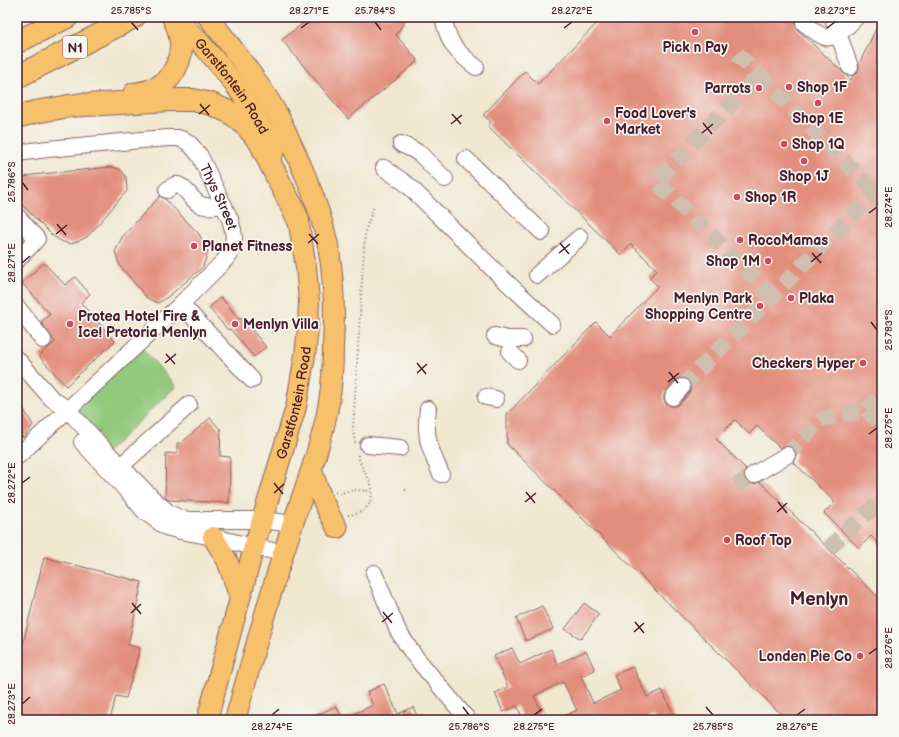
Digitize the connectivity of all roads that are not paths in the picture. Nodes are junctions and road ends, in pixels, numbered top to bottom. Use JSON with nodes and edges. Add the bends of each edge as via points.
{"nodes":[{"id":1,"x":67,"y":17,"type":"edge"},
{"id":2,"x":134,"y":17,"type":"edge"},
{"id":3,"x":173,"y":17,"type":"edge"},
{"id":4,"x":176,"y":17,"type":"edge"},
{"id":5,"x":443,"y":17,"type":"edge"},
{"id":6,"x":856,"y":17,"type":"edge"},
{"id":7,"x":214,"y":24,"type":"edge"},
{"id":8,"x":806,"y":24,"type":"dead end"},
{"id":9,"x":837,"y":24,"type":"edge"},
{"id":10,"x":17,"y":42,"type":"edge"},
{"id":11,"x":192,"y":44,"type":"junction"},
{"id":12,"x":476,"y":67,"type":"dead end"},
{"id":13,"x":850,"y":67,"type":"dead end"},
{"id":14,"x":17,"y":77,"type":"edge"},
{"id":15,"x":68,"y":106,"type":"junction"},
{"id":16,"x":17,"y":117,"type":"edge"},
{"id":17,"x":401,"y":144,"type":"dead end"},
{"id":18,"x":17,"y":153,"type":"edge"},
{"id":19,"x":466,"y":159,"type":"dead end"},
{"id":20,"x":384,"y":168,"type":"dead end"},
{"id":21,"x":444,"y":179,"type":"dead end"},
{"id":22,"x":167,"y":190,"type":"dead end"},
{"id":23,"x":224,"y":205,"type":"junction"},
{"id":24,"x":17,"y":216,"type":"edge"},
{"id":25,"x":298,"y":219,"type":"junction"},
{"id":26,"x":542,"y":232,"type":"dead end"},
{"id":27,"x":580,"y":237,"type":"dead end"},
{"id":28,"x":17,"y":260,"type":"edge"},
{"id":29,"x":536,"y":275,"type":"dead end"},
{"id":30,"x":181,"y":304,"type":"junction"},
{"id":31,"x":17,"y":307,"type":"edge"},
{"id":32,"x":552,"y":324,"type":"dead end"},
{"id":33,"x":495,"y":336,"type":"dead end"},
{"id":34,"x":523,"y":339,"type":"dead end"},
{"id":35,"x":44,"y":340,"type":"dead end"},
{"id":36,"x":17,"y":359,"type":"edge"},
{"id":37,"x":252,"y":380,"type":"dead end"},
{"id":38,"x":189,"y":405,"type":"dead end"},
{"id":39,"x":428,"y":409,"type":"dead end"},
{"id":40,"x":64,"y":413,"type":"junction"},
{"id":41,"x":368,"y":444,"type":"dead end"},
{"id":42,"x":400,"y":448,"type":"dead end"},
{"id":43,"x":787,"y":455,"type":"tunnel mouth"},
{"id":44,"x":17,"y":457,"type":"edge"},
{"id":45,"x":312,"y":469,"type":"junction"},
{"id":46,"x":116,"y":471,"type":"junction"},
{"id":47,"x":441,"y":474,"type":"dead end"},
{"id":48,"x":753,"y":475,"type":"tunnel mouth"},
{"id":49,"x":263,"y":520,"type":"junction"},
{"id":50,"x":339,"y":521,"type":"road end"},
{"id":51,"x":292,"y":524,"type":"junction"},
{"id":52,"x":213,"y":537,"type":"junction"},
{"id":53,"x":254,"y":547,"type":"junction"},
{"id":54,"x":283,"y":553,"type":"junction"},
{"id":55,"x":374,"y":573,"type":"dead end"},
{"id":56,"x":240,"y":598,"type":"junction"},
{"id":57,"x":207,"y":720,"type":"edge"},
{"id":58,"x":235,"y":720,"type":"edge"},
{"id":59,"x":468,"y":720,"type":"edge"}],
"edges":[{"from":1,"to":10,"type":"highway","number":"N1"},
{"from":2,"to":14,"type":"highway","number":"N1"},
{"from":3,"to":11,"type":"highway","via":[[179,32]]},
{"from":4,"to":11,"type":"main road","name":"Garstfontein Road"},
{"from":5,"to":12,"type":"street","via":[[450,42]]},
{"from":6,"to":9,"type":"street","via":[[846,28]]},
{"from":7,"to":45,"type":"main road","name":"Garstfontein Road","via":[[232,46],[278,116],[315,200],[328,245],[334,294],[332,372],[329,402]]},
{"from":8,"to":9,"type":"street","via":[[824,37],[829,37]]},
{"from":9,"to":13,"type":"street"},
{"from":11,"to":15,"type":"highway","via":[[165,82],[158,87],[136,94]]},
{"from":11,"to":25,"type":"main road","name":"Garstfontein Road","via":[[220,64],[243,95],[266,133]]},
{"from":15,"to":16,"type":"highway"},
{"from":15,"to":25,"type":"highway","via":[[193,100],[229,112],[260,142]]},
{"from":17,"to":21,"type":"street","via":[[420,154]]},
{"from":18,"to":23,"type":"street","name":"Thys Street","via":[[178,138],[190,144],[200,156]]},
{"from":19,"to":26,"type":"street"},
{"from":20,"to":32,"type":"street","via":[[408,185]]},
{"from":22,"to":23,"type":"street","via":[[175,185],[180,186],[199,204]]},
{"from":23,"to":30,"type":"street","name":"Thys Street","via":[[234,238],[230,254]]},
{"from":24,"to":28,"type":"street","via":[[37,240]]},
{"from":25,"to":49,"type":"main road","name":"Garstfontein Road","via":[[309,300],[305,355],[296,408]]},
{"from":27,"to":29,"type":"street"},
{"from":30,"to":37,"type":"street"},
{"from":30,"to":40,"type":"street","name":"Thys Street"},
{"from":31,"to":35,"type":"street"},
{"from":33,"to":34,"type":"street"},
{"from":36,"to":40,"type":"street"},
{"from":38,"to":46,"type":"street"},
{"from":39,"to":47,"type":"street","via":[[428,438]]},
{"from":40,"to":44,"type":"street","name":"Thys Street"},
{"from":40,"to":46,"type":"street","via":[[103,448]]},
{"from":41,"to":42,"type":"street"},
{"from":43,"to":48,"type":"street"},
{"from":45,"to":50,"type":"main road","via":[[324,506]]},
{"from":45,"to":51,"type":"main road","name":"Garstfontein Road"},
{"from":46,"to":49,"type":"street","via":[[179,518]]},
{"from":46,"to":52,"type":"street","via":[[145,512],[166,527]]},
{"from":49,"to":51,"type":"street"},
{"from":49,"to":53,"type":"main road","name":"Garstfontein Road"},
{"from":51,"to":54,"type":"main road","name":"Garstfontein Road"},
{"from":52,"to":53,"type":"street"},
{"from":52,"to":56,"type":"main road","via":[[227,560]]},
{"from":53,"to":54,"type":"street"},
{"from":53,"to":56,"type":"main road","name":"Garstfontein Road"},
{"from":54,"to":58,"type":"main road","name":"Garstfontein Road"},
{"from":55,"to":59,"type":"street","via":[[398,631],[413,654]]},
{"from":56,"to":57,"type":"main road","name":"Garstfontein Road"}]}
